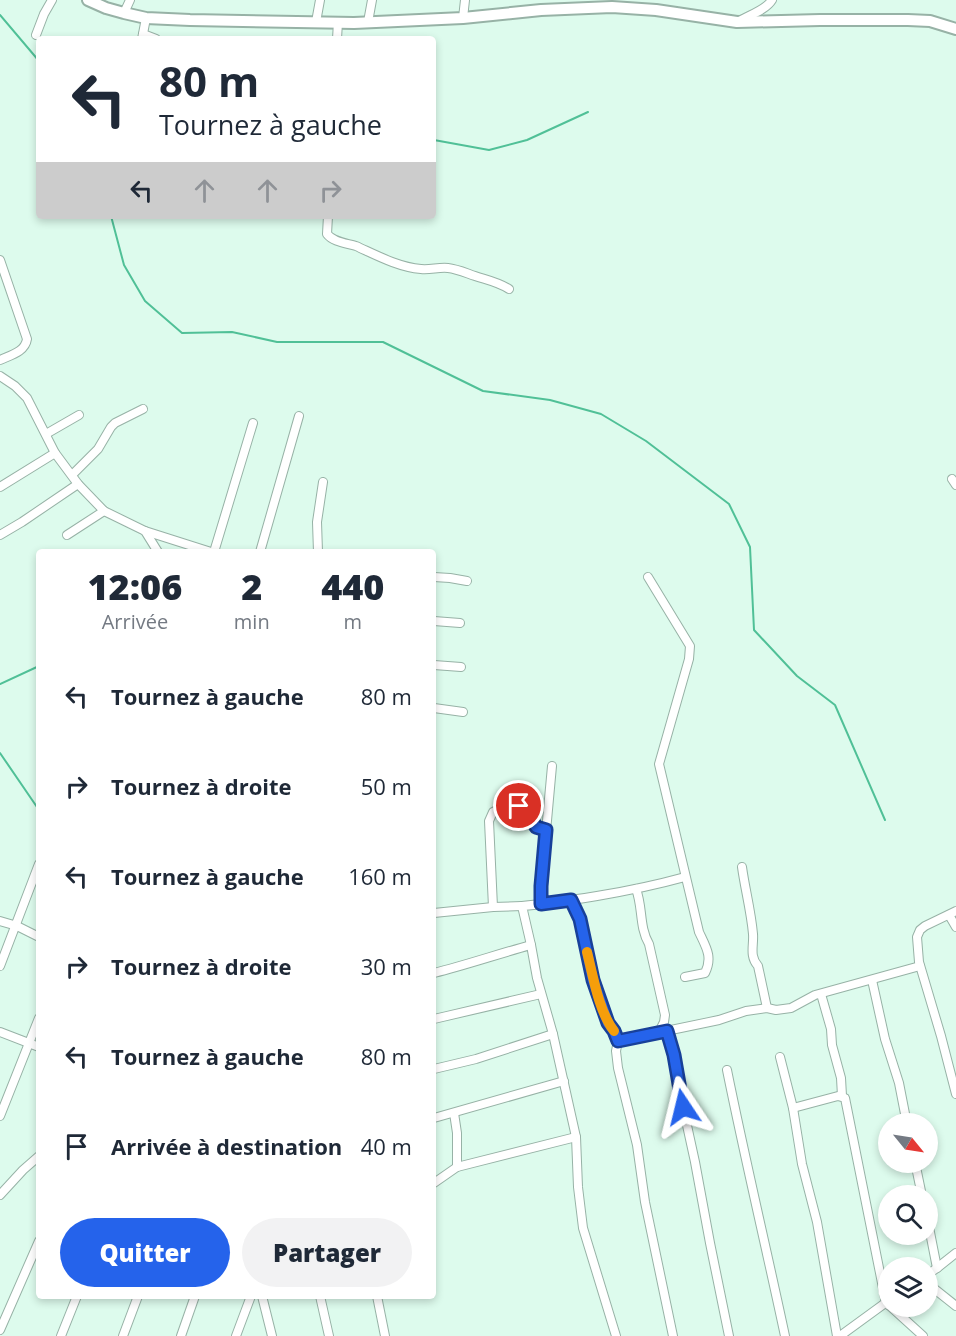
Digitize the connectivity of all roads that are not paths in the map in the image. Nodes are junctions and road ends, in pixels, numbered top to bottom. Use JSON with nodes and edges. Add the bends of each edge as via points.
{"nodes":[{"id":1,"x":52,"y":0,"type":"edge"},
{"id":2,"x":88,"y":0,"type":"edge"},
{"id":3,"x":130,"y":0,"type":"edge"},
{"id":4,"x":320,"y":0,"type":"edge"},
{"id":5,"x":372,"y":0,"type":"edge"},
{"id":6,"x":465,"y":0,"type":"edge"},
{"id":7,"x":771,"y":0,"type":"edge"},
{"id":8,"x":587,"y":3,"type":"edge"},
{"id":9,"x":124,"y":14,"type":"junction"},
{"id":10,"x":146,"y":18,"type":"junction"},
{"id":11,"x":463,"y":18,"type":"junction"},
{"id":12,"x":316,"y":22,"type":"junction"},
{"id":13,"x":338,"y":22,"type":"junction"},
{"id":14,"x":368,"y":22,"type":"junction"},
{"id":15,"x":737,"y":22,"type":"junction"},
{"id":16,"x":956,"y":29,"type":"edge"},
{"id":17,"x":36,"y":35,"type":"dead end"},
{"id":18,"x":142,"y":36,"type":"edge"},
{"id":19,"x":337,"y":36,"type":"edge"},
{"id":20,"x":328,"y":219,"type":"edge"},
{"id":21,"x":0,"y":260,"type":"edge"},
{"id":22,"x":509,"y":288,"type":"dead end"},
{"id":23,"x":0,"y":360,"type":"edge"},
{"id":24,"x":0,"y":375,"type":"edge"},
{"id":25,"x":143,"y":409,"type":"dead end"},
{"id":26,"x":79,"y":415,"type":"dead end"},
{"id":27,"x":300,"y":416,"type":"dead end"},
{"id":28,"x":254,"y":423,"type":"dead end"},
{"id":29,"x":46,"y":434,"type":"junction"},
{"id":30,"x":55,"y":453,"type":"junction"},
{"id":31,"x":72,"y":475,"type":"junction"},
{"id":32,"x":323,"y":482,"type":"dead end"},
{"id":33,"x":78,"y":484,"type":"junction"},
{"id":34,"x":0,"y":487,"type":"edge"},
{"id":35,"x":104,"y":511,"type":"junction"},
{"id":36,"x":145,"y":531,"type":"junction"},
{"id":37,"x":0,"y":535,"type":"edge"},
{"id":38,"x":67,"y":535,"type":"dead end"},
{"id":39,"x":156,"y":549,"type":"edge"},
{"id":40,"x":203,"y":549,"type":"edge"},
{"id":41,"x":214,"y":549,"type":"edge"},
{"id":42,"x":261,"y":549,"type":"edge"},
{"id":43,"x":318,"y":549,"type":"edge"},
{"id":44,"x":436,"y":577,"type":"edge"},
{"id":45,"x":648,"y":577,"type":"dead end"},
{"id":46,"x":467,"y":581,"type":"dead end"},
{"id":47,"x":436,"y":621,"type":"edge"},
{"id":48,"x":460,"y":623,"type":"dead end"},
{"id":49,"x":436,"y":665,"type":"edge"},
{"id":50,"x":461,"y":667,"type":"dead end"},
{"id":51,"x":436,"y":708,"type":"edge"},
{"id":52,"x":464,"y":712,"type":"dead end"},
{"id":53,"x":552,"y":766,"type":"dead end"},
{"id":54,"x":546,"y":830,"type":"junction"},
{"id":55,"x":742,"y":867,"type":"dead end"},
{"id":56,"x":36,"y":872,"type":"edge"},
{"id":57,"x":685,"y":877,"type":"junction"},
{"id":58,"x":636,"y":889,"type":"junction"},
{"id":59,"x":571,"y":900,"type":"junction"},
{"id":60,"x":541,"y":904,"type":"junction"},
{"id":61,"x":531,"y":905,"type":"junction"},
{"id":62,"x":522,"y":906,"type":"junction"},
{"id":63,"x":493,"y":907,"type":"junction"},
{"id":64,"x":436,"y":913,"type":"edge"},
{"id":65,"x":953,"y":913,"type":"edge"},
{"id":66,"x":525,"y":918,"type":"junction"},
{"id":67,"x":0,"y":921,"type":"edge"},
{"id":68,"x":16,"y":926,"type":"junction"},
{"id":69,"x":956,"y":927,"type":"edge"},
{"id":70,"x":36,"y":936,"type":"edge"},
{"id":71,"x":531,"y":945,"type":"junction"},
{"id":72,"x":0,"y":966,"type":"edge"},
{"id":73,"x":920,"y":966,"type":"junction"},
{"id":74,"x":436,"y":972,"type":"edge"},
{"id":75,"x":685,"y":977,"type":"dead end"},
{"id":76,"x":872,"y":980,"type":"junction"},
{"id":77,"x":821,"y":993,"type":"junction"},
{"id":78,"x":542,"y":994,"type":"junction"},
{"id":79,"x":767,"y":1008,"type":"junction"},
{"id":80,"x":436,"y":1019,"type":"edge"},
{"id":81,"x":36,"y":1025,"type":"edge"},
{"id":82,"x":663,"y":1031,"type":"junction"},
{"id":83,"x":0,"y":1032,"type":"edge"},
{"id":84,"x":553,"y":1034,"type":"junction"},
{"id":85,"x":618,"y":1041,"type":"junction"},
{"id":86,"x":28,"y":1043,"type":"junction"},
{"id":87,"x":36,"y":1046,"type":"edge"},
{"id":88,"x":780,"y":1057,"type":"dead end"},
{"id":89,"x":952,"y":1061,"type":"edge"},
{"id":90,"x":436,"y":1069,"type":"edge"},
{"id":91,"x":727,"y":1070,"type":"dead end"},
{"id":92,"x":564,"y":1081,"type":"junction"},
{"id":93,"x":956,"y":1094,"type":"edge"},
{"id":94,"x":842,"y":1096,"type":"junction"},
{"id":95,"x":793,"y":1108,"type":"junction"},
{"id":96,"x":454,"y":1113,"type":"junction"},
{"id":97,"x":905,"y":1113,"type":"edge"},
{"id":98,"x":0,"y":1116,"type":"edge"},
{"id":99,"x":436,"y":1118,"type":"edge"},
{"id":100,"x":576,"y":1137,"type":"junction"},
{"id":101,"x":36,"y":1160,"type":"edge"},
{"id":102,"x":457,"y":1167,"type":"junction"},
{"id":103,"x":436,"y":1182,"type":"edge"},
{"id":104,"x":1,"y":1192,"type":"edge"},
{"id":105,"x":36,"y":1247,"type":"edge"},
{"id":106,"x":956,"y":1253,"type":"edge"},
{"id":107,"x":879,"y":1257,"type":"edge"},
{"id":108,"x":938,"y":1267,"type":"edge"},
{"id":109,"x":938,"y":1292,"type":"edge"},
{"id":110,"x":76,"y":1299,"type":"edge"},
{"id":111,"x":137,"y":1299,"type":"edge"},
{"id":112,"x":194,"y":1299,"type":"edge"},
{"id":113,"x":250,"y":1299,"type":"edge"},
{"id":114,"x":263,"y":1299,"type":"edge"},
{"id":115,"x":321,"y":1299,"type":"edge"},
{"id":116,"x":378,"y":1299,"type":"edge"},
{"id":117,"x":956,"y":1306,"type":"edge"},
{"id":118,"x":878,"y":1311,"type":"edge"},
{"id":119,"x":902,"y":1317,"type":"edge"},
{"id":120,"x":850,"y":1329,"type":"junction"},
{"id":121,"x":0,"y":1330,"type":"edge"},
{"id":122,"x":61,"y":1336,"type":"edge"},
{"id":123,"x":123,"y":1336,"type":"edge"},
{"id":124,"x":181,"y":1336,"type":"edge"},
{"id":125,"x":236,"y":1336,"type":"edge"},
{"id":126,"x":272,"y":1336,"type":"edge"},
{"id":127,"x":329,"y":1336,"type":"edge"},
{"id":128,"x":385,"y":1336,"type":"edge"},
{"id":129,"x":616,"y":1336,"type":"edge"},
{"id":130,"x":673,"y":1336,"type":"edge"},
{"id":131,"x":729,"y":1336,"type":"edge"},
{"id":132,"x":785,"y":1336,"type":"edge"},
{"id":133,"x":838,"y":1336,"type":"edge"},
{"id":134,"x":857,"y":1336,"type":"edge"},
{"id":135,"x":923,"y":1336,"type":"edge"}],
"edges":[{"from":1,"to":17,"type":"street"},
{"from":2,"to":9,"type":"street"},
{"from":3,"to":9,"type":"street"},
{"from":4,"to":12,"type":"street"},
{"from":5,"to":14,"type":"street"},
{"from":6,"to":11,"type":"street"},
{"from":7,"to":15,"type":"street","via":[[763,9]]},
{"from":8,"to":11,"type":"street"},
{"from":8,"to":15,"type":"street"},
{"from":9,"to":10,"type":"street"},
{"from":10,"to":12,"type":"street"},
{"from":10,"to":18,"type":"street"},
{"from":11,"to":14,"type":"street"},
{"from":12,"to":13,"type":"street"},
{"from":13,"to":14,"type":"street"},
{"from":13,"to":19,"type":"street"},
{"from":15,"to":16,"type":"street","via":[[908,20],[930,21]]},
{"from":20,"to":22,"type":"street","via":[[327,234],[332,239],[404,265],[421,269],[447,267]]},
{"from":21,"to":23,"type":"street","via":[[27,339],[22,350]]},
{"from":24,"to":29,"type":"street","via":[[27,398]]},
{"from":25,"to":31,"type":"street","via":[[115,423],[98,449]]},
{"from":26,"to":29,"type":"street"},
{"from":27,"to":42,"type":"street"},
{"from":28,"to":41,"type":"street"},
{"from":29,"to":30,"type":"street"},
{"from":30,"to":31,"type":"street"},
{"from":30,"to":34,"type":"street"},
{"from":31,"to":33,"type":"street"},
{"from":32,"to":43,"type":"street"},
{"from":33,"to":35,"type":"street"},
{"from":33,"to":37,"type":"street"},
{"from":35,"to":36,"type":"street"},
{"from":35,"to":38,"type":"street"},
{"from":36,"to":39,"type":"street"},
{"from":36,"to":40,"type":"street"},
{"from":44,"to":46,"type":"street"},
{"from":45,"to":57,"type":"street","via":[[690,646],[659,764]]},
{"from":47,"to":48,"type":"street"},
{"from":49,"to":50,"type":"street"},
{"from":51,"to":52,"type":"street"},
{"from":53,"to":54,"type":"street"},
{"from":54,"to":60,"type":"street"},
{"from":54,"to":63,"type":"street","via":[[536,827],[528,812],[519,806],[493,812],[489,821]]},
{"from":55,"to":79,"type":"street","via":[[752,952]]},
{"from":56,"to":68,"type":"street"},
{"from":57,"to":58,"type":"street"},
{"from":57,"to":75,"type":"street","via":[[699,932],[709,954],[705,973]]},
{"from":58,"to":59,"type":"street"},
{"from":58,"to":82,"type":"street","via":[[664,1015]]},
{"from":59,"to":60,"type":"street"},
{"from":59,"to":85,"type":"street","via":[[580,919],[593,980]]},
{"from":60,"to":61,"type":"street"},
{"from":61,"to":62,"type":"street"},
{"from":61,"to":66,"type":"street"},
{"from":62,"to":63,"type":"street"},
{"from":62,"to":66,"type":"street"},
{"from":63,"to":64,"type":"street"},
{"from":65,"to":69,"type":"street"},
{"from":65,"to":73,"type":"street","via":[[920,930]]},
{"from":66,"to":71,"type":"street"},
{"from":67,"to":68,"type":"street"},
{"from":68,"to":70,"type":"street"},
{"from":68,"to":72,"type":"street"},
{"from":71,"to":74,"type":"street"},
{"from":71,"to":78,"type":"street"},
{"from":73,"to":76,"type":"street"},
{"from":73,"to":89,"type":"street"},
{"from":76,"to":77,"type":"street"},
{"from":76,"to":97,"type":"street"},
{"from":77,"to":79,"type":"street","via":[[791,1008]]},
{"from":77,"to":94,"type":"street"},
{"from":78,"to":80,"type":"street"},
{"from":78,"to":84,"type":"street"},
{"from":79,"to":82,"type":"street"},
{"from":81,"to":86,"type":"street"},
{"from":82,"to":85,"type":"street"},
{"from":82,"to":131,"type":"street","via":[[674,1055]]},
{"from":83,"to":86,"type":"street"},
{"from":84,"to":90,"type":"street"},
{"from":84,"to":92,"type":"street"},
{"from":85,"to":130,"type":"street","via":[[618,1068],[637,1145]]},
{"from":86,"to":87,"type":"street"},
{"from":86,"to":98,"type":"street"},
{"from":88,"to":95,"type":"street"},
{"from":89,"to":93,"type":"street"},
{"from":91,"to":132,"type":"street"},
{"from":92,"to":96,"type":"street"},
{"from":92,"to":100,"type":"street"},
{"from":94,"to":95,"type":"street"},
{"from":94,"to":107,"type":"street","via":[[847,1101]]},
{"from":95,"to":133,"type":"street"},
{"from":96,"to":99,"type":"street"},
{"from":96,"to":102,"type":"street"},
{"from":100,"to":102,"type":"street"},
{"from":100,"to":129,"type":"street","via":[[583,1228]]},
{"from":101,"to":104,"type":"street"},
{"from":102,"to":103,"type":"street"},
{"from":105,"to":121,"type":"street"},
{"from":106,"to":108,"type":"street"},
{"from":109,"to":117,"type":"street"},
{"from":110,"to":122,"type":"street"},
{"from":111,"to":123,"type":"street"},
{"from":112,"to":124,"type":"street"},
{"from":113,"to":125,"type":"street"},
{"from":114,"to":126,"type":"street"},
{"from":115,"to":127,"type":"street"},
{"from":116,"to":128,"type":"street"},
{"from":118,"to":120,"type":"street"},
{"from":119,"to":135,"type":"street"},
{"from":120,"to":133,"type":"street"},
{"from":120,"to":134,"type":"street"}]}
